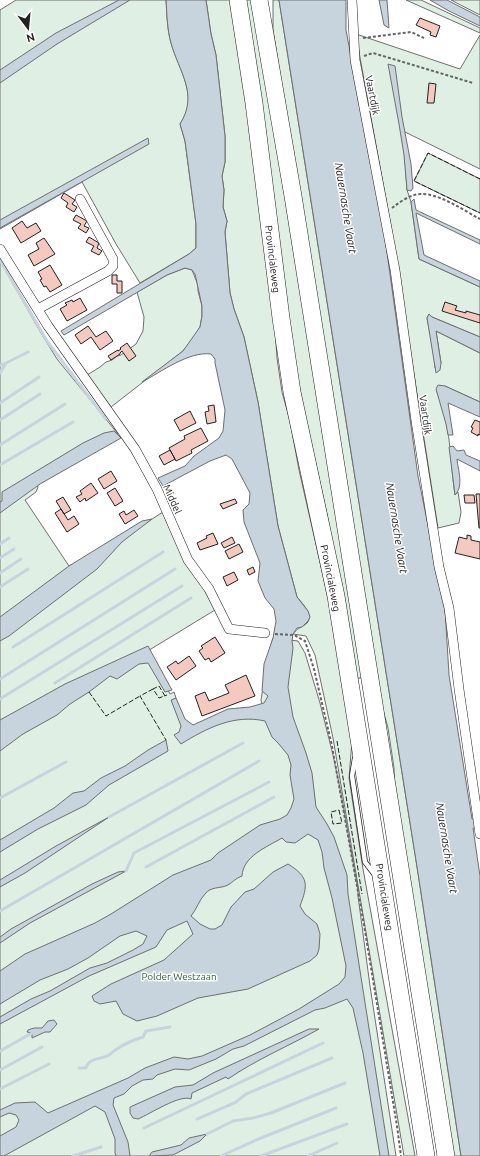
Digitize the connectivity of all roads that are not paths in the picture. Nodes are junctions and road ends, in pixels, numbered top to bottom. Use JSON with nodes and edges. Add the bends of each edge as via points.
{"nodes":[{"id":1,"x":238,"y":0,"type":"edge"},
{"id":2,"x":259,"y":0,"type":"edge"},
{"id":3,"x":352,"y":0,"type":"edge"},
{"id":4,"x":80,"y":199,"type":"dead end"},
{"id":5,"x":0,"y":249,"type":"edge"},
{"id":6,"x":38,"y":309,"type":"junction"},
{"id":7,"x":266,"y":633,"type":"road end"},
{"id":8,"x":480,"y":834,"type":"edge"},
{"id":9,"x":426,"y":1156,"type":"edge"},
{"id":10,"x":446,"y":1156,"type":"edge"}],
"edges":[{"from":1,"to":9,"type":"highway","name":"Provincialeweg","via":[[292,392],[336,596]]},
{"from":2,"to":10,"type":"highway","name":"Provincialeweg","via":[[294,196]]},
{"from":3,"to":8,"type":"street","name":"Vaartdijk","via":[[355,60],[395,270],[439,567],[449,608]]},
{"from":4,"to":6,"type":"street","via":[[113,259],[113,266]]},
{"from":5,"to":6,"type":"street","name":"Middel"},
{"from":6,"to":7,"type":"street","name":"Middel","via":[[135,449],[157,489],[188,560],[209,589],[229,629]]}]}
